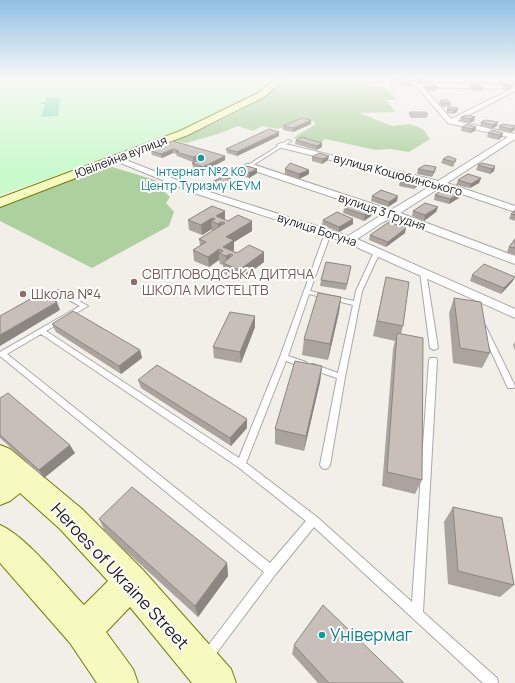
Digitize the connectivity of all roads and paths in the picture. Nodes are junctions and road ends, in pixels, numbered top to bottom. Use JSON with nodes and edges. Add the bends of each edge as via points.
{"nodes":[{"id":1,"x":231,"y":111,"type":"edge"},
{"id":2,"x":440,"y":111,"type":"edge"},
{"id":3,"x":471,"y":111,"type":"edge"},
{"id":4,"x":450,"y":122,"type":"junction"},
{"id":5,"x":515,"y":136,"type":"edge"},
{"id":6,"x":285,"y":143,"type":"joint"},
{"id":7,"x":115,"y":159,"type":"junction"},
{"id":8,"x":249,"y":166,"type":"junction"},
{"id":9,"x":440,"y":184,"type":"junction"},
{"id":10,"x":197,"y":191,"type":"junction"},
{"id":11,"x":0,"y":203,"type":"edge"},
{"id":12,"x":515,"y":209,"type":"edge"},
{"id":13,"x":392,"y":214,"type":"junction"},
{"id":14,"x":328,"y":233,"type":"junction"},
{"id":15,"x":349,"y":240,"type":"junction"},
{"id":16,"x":378,"y":252,"type":"junction"},
{"id":17,"x":515,"y":260,"type":"edge"},
{"id":18,"x":423,"y":272,"type":"junction"},
{"id":19,"x":465,"y":291,"type":"junction"},
{"id":20,"x":306,"y":292,"type":"junction"},
{"id":21,"x":356,"y":304,"type":"junction"},
{"id":22,"x":32,"y":305,"type":"edge"},
{"id":23,"x":472,"y":305,"type":"edge"},
{"id":24,"x":515,"y":314,"type":"edge"},
{"id":25,"x":478,"y":318,"type":"edge"},
{"id":26,"x":41,"y":331,"type":"junction"},
{"id":27,"x":434,"y":348,"type":"dead end"},
{"id":28,"x":1,"y":353,"type":"edge"},
{"id":29,"x":284,"y":357,"type":"junction"},
{"id":30,"x":433,"y":360,"type":"dead end"},
{"id":31,"x":341,"y":378,"type":"junction"},
{"id":32,"x":511,"y":386,"type":"dead end"},
{"id":33,"x":241,"y":464,"type":"junction"},
{"id":34,"x":325,"y":464,"type":"dead end"},
{"id":35,"x":7,"y":475,"type":"edge"},
{"id":36,"x":313,"y":520,"type":"junction"},
{"id":37,"x":0,"y":541,"type":"edge"},
{"id":38,"x":271,"y":571,"type":"junction"},
{"id":39,"x":130,"y":582,"type":"junction"},
{"id":40,"x":417,"y":615,"type":"junction"},
{"id":41,"x":83,"y":630,"type":"junction"},
{"id":42,"x":210,"y":673,"type":"edge"},
{"id":43,"x":119,"y":683,"type":"edge"},
{"id":44,"x":492,"y":683,"type":"edge"}],
"edges":[{"from":1,"to":7,"type":"street","name":"Ювілейна вулиця","via":[[184,133]]},
{"from":2,"to":4,"type":"street"},
{"from":3,"to":4,"type":"street"},
{"from":4,"to":5,"type":"street"},
{"from":5,"to":9,"type":"street"},
{"from":6,"to":8,"type":"lane"},
{"from":6,"to":9,"type":"street","name":"вулиця Коцюбинського"},
{"from":7,"to":10,"type":"street","name":"вулиця Богуна"},
{"from":7,"to":11,"type":"street","name":"Ювілейна вулиця"},
{"from":8,"to":10,"type":"lane"},
{"from":8,"to":13,"type":"street","name":"вулиця 3 Грудня"},
{"from":9,"to":12,"type":"street","name":"вулиця Коцюбинського"},
{"from":9,"to":13,"type":"street"},
{"from":10,"to":14,"type":"street","name":"вулиця Богуна"},
{"from":13,"to":15,"type":"street"},
{"from":13,"to":17,"type":"street","name":"вулиця 3 Грудня"},
{"from":14,"to":15,"type":"street","name":"вулиця Богуна"},
{"from":14,"to":20,"type":"lane"},
{"from":15,"to":16,"type":"street","name":"вулиця Богуна"},
{"from":16,"to":18,"type":"street","name":"вулиця Богуна"},
{"from":16,"to":21,"type":"lane","via":[[359,291]]},
{"from":18,"to":19,"type":"street","name":"вулиця Богуна"},
{"from":18,"to":27,"type":"lane"},
{"from":19,"to":23,"type":"lane"},
{"from":19,"to":24,"type":"street","name":"вулиця Богуна"},
{"from":20,"to":21,"type":"lane"},
{"from":20,"to":29,"type":"lane"},
{"from":21,"to":31,"type":"lane"},
{"from":22,"to":26,"type":"lane","via":[[58,291],[85,306]]},
{"from":25,"to":32,"type":"lane"},
{"from":26,"to":28,"type":"lane"},
{"from":26,"to":33,"type":"lane"},
{"from":28,"to":38,"type":"lane"},
{"from":29,"to":31,"type":"lane"},
{"from":29,"to":33,"type":"lane"},
{"from":30,"to":40,"type":"lane"},
{"from":31,"to":34,"type":"lane"},
{"from":33,"to":36,"type":"lane"},
{"from":35,"to":39,"type":"street","name":"Heroes of Ukraine Street","via":[[71,519]]},
{"from":36,"to":38,"type":"lane"},
{"from":36,"to":40,"type":"lane"},
{"from":37,"to":41,"type":"street"},
{"from":38,"to":42,"type":"lane"},
{"from":39,"to":41,"type":"street"},
{"from":39,"to":42,"type":"street","name":"Heroes of Ukraine Street"},
{"from":40,"to":44,"type":"lane"},
{"from":41,"to":43,"type":"street"}]}
